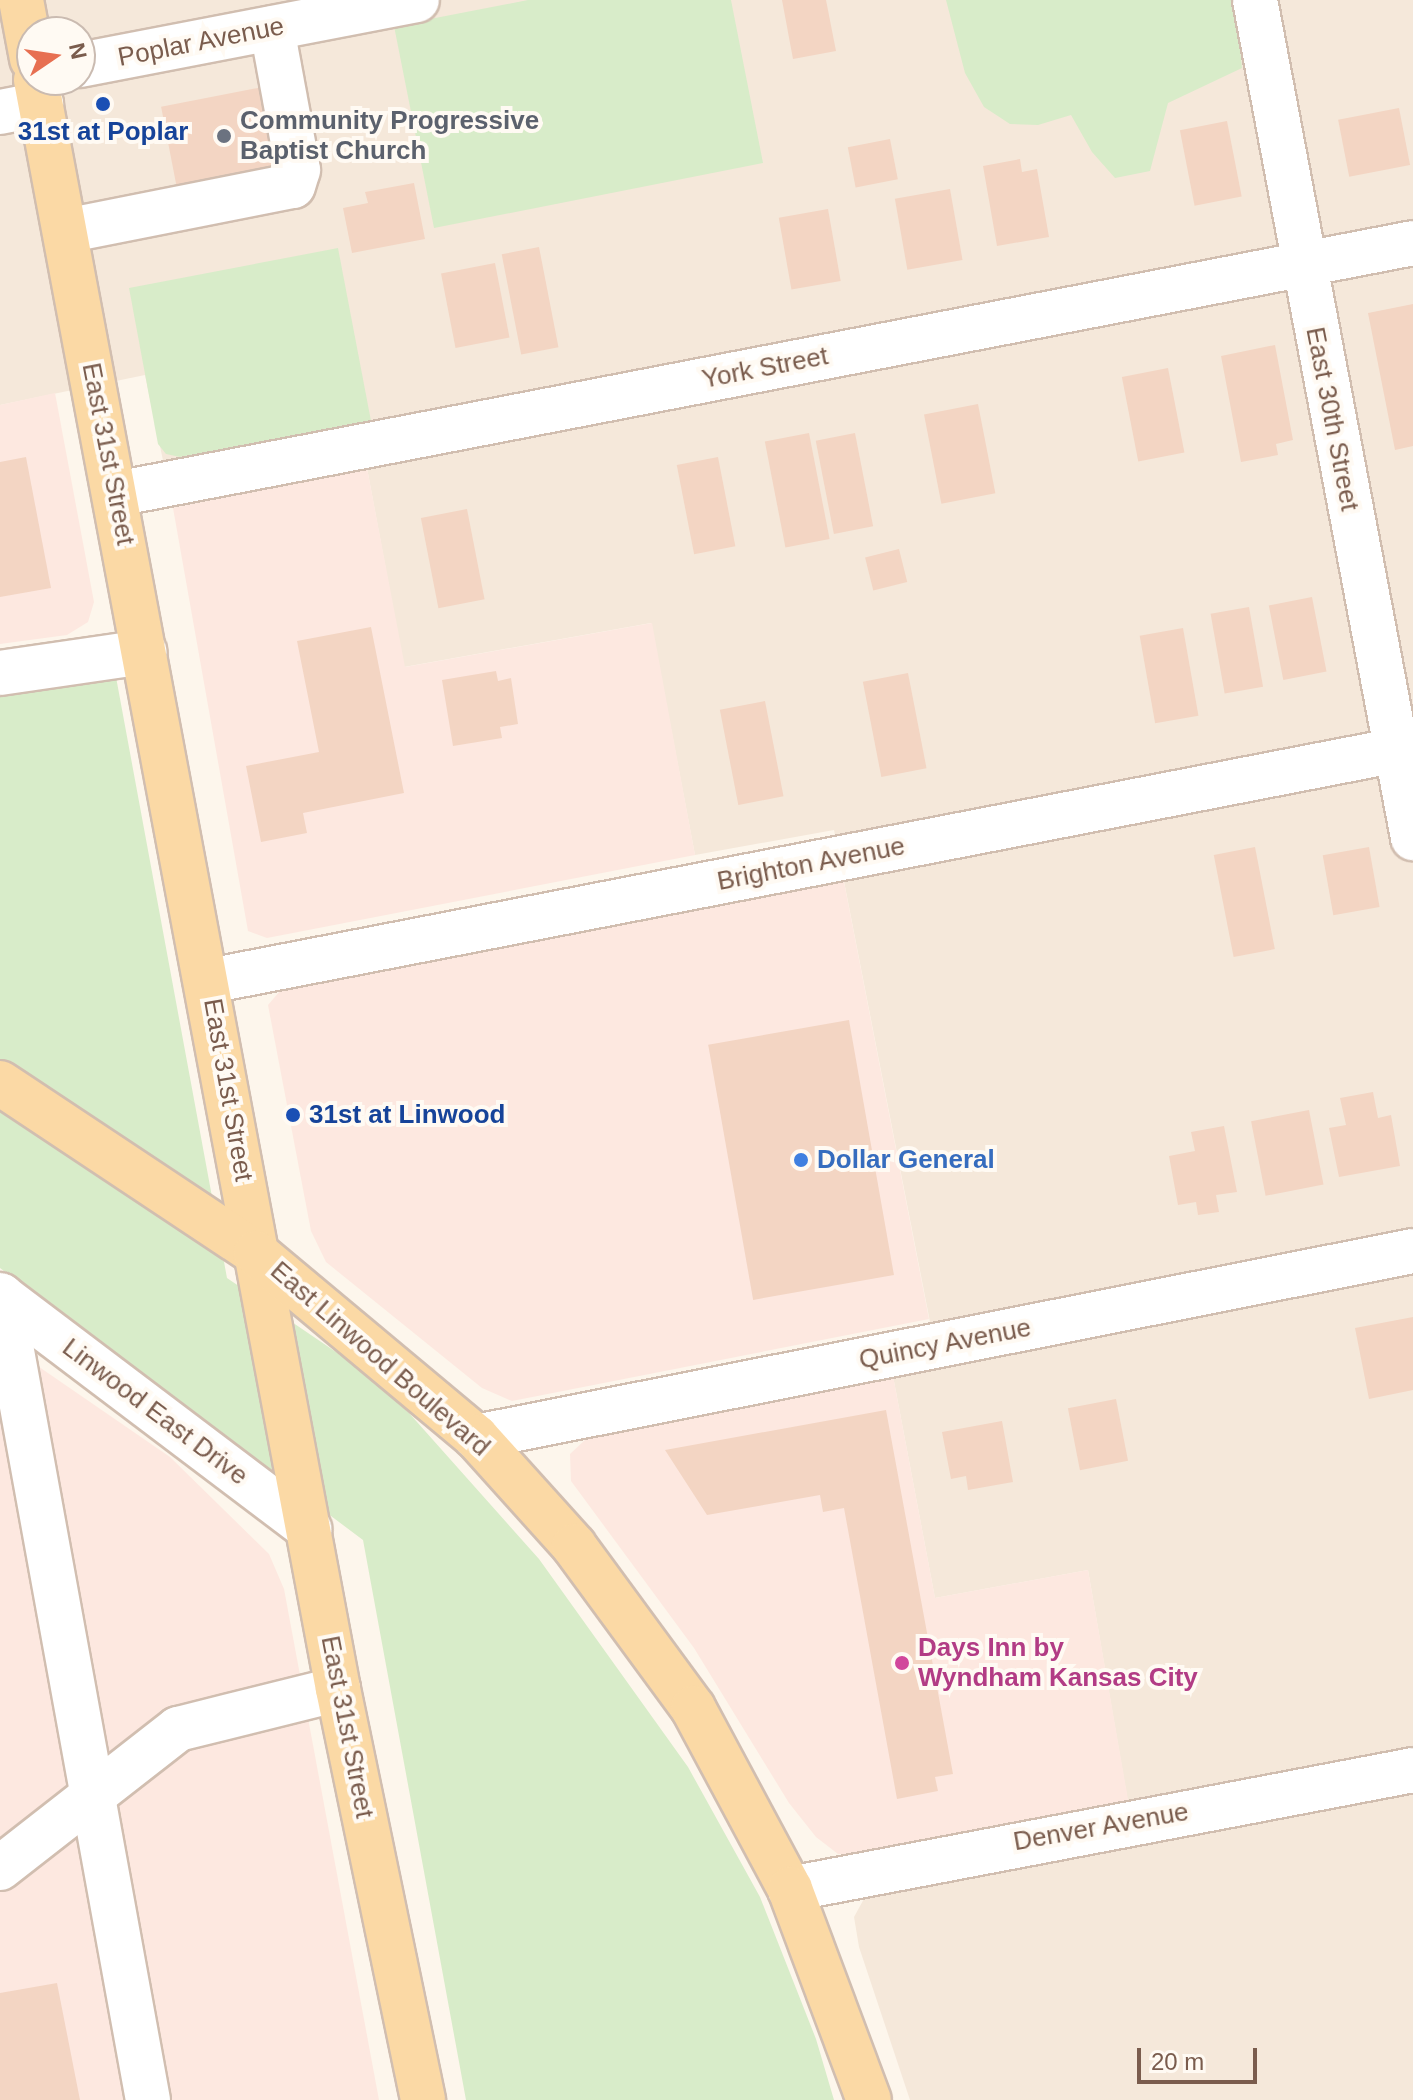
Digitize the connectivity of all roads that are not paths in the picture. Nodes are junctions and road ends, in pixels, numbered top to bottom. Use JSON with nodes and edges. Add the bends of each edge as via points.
{"nodes":[{"id":1,"x":417,"y":0,"type":"edge"},
{"id":2,"x":1255,"y":0,"type":"edge"},
{"id":3,"x":272,"y":28,"type":"junction"},
{"id":4,"x":96,"y":62,"type":"edge"},
{"id":5,"x":26,"y":99,"type":"edge"},
{"id":6,"x":65,"y":231,"type":"junction"},
{"id":7,"x":1413,"y":243,"type":"edge"},
{"id":8,"x":1303,"y":264,"type":"junction"},
{"id":9,"x":116,"y":494,"type":"junction"},
{"id":10,"x":144,"y":652,"type":"junction"},
{"id":11,"x":0,"y":673,"type":"edge"},
{"id":12,"x":1404,"y":749,"type":"edge"},
{"id":13,"x":1413,"y":838,"type":"edge"},
{"id":14,"x":209,"y":981,"type":"junction"},
{"id":15,"x":0,"y":1083,"type":"edge"},
{"id":16,"x":1413,"y":1251,"type":"edge"},
{"id":17,"x":256,"y":1253,"type":"junction"},
{"id":18,"x":1,"y":1296,"type":"edge"},
{"id":19,"x":476,"y":1437,"type":"junction"},
{"id":20,"x":309,"y":1529,"type":"junction"},
{"id":21,"x":338,"y":1689,"type":"junction"},
{"id":22,"x":1413,"y":1770,"type":"edge"},
{"id":23,"x":93,"y":1795,"type":"junction"},
{"id":24,"x":0,"y":1868,"type":"edge"},
{"id":25,"x":790,"y":1889,"type":"junction"},
{"id":26,"x":148,"y":2100,"type":"edge"},
{"id":27,"x":423,"y":2100,"type":"edge"},
{"id":28,"x":869,"y":2100,"type":"edge"}],
"edges":[{"from":1,"to":3,"type":"street","name":"Poplar Avenue"},
{"from":2,"to":8,"type":"street","name":"East 30th Street"},
{"from":3,"to":4,"type":"street","name":"Poplar Avenue"},
{"from":3,"to":6,"type":"street","via":[[298,170],[293,186]]},
{"from":5,"to":6,"type":"main road","name":"East 31st Street"},
{"from":6,"to":9,"type":"main road","name":"East 31st Street"},
{"from":7,"to":8,"type":"street","name":"York Street"},
{"from":8,"to":9,"type":"street","name":"York Street"},
{"from":8,"to":12,"type":"street","name":"East 30th Street"},
{"from":9,"to":10,"type":"main road","name":"East 31st Street"},
{"from":10,"to":11,"type":"street"},
{"from":10,"to":14,"type":"main road","name":"East 31st Street"},
{"from":12,"to":13,"type":"street","name":"East 30th Street"},
{"from":12,"to":14,"type":"street","name":"Brighton Avenue"},
{"from":14,"to":17,"type":"main road","name":"East 31st Street"},
{"from":15,"to":17,"type":"main road","name":"East Linwood Boulevard"},
{"from":16,"to":19,"type":"street","name":"Quincy Avenue"},
{"from":17,"to":19,"type":"main road","name":"East Linwood Boulevard"},
{"from":17,"to":20,"type":"main road","name":"East 31st Street"},
{"from":18,"to":20,"type":"street","name":"Linwood East Drive"},
{"from":18,"to":23,"type":"street"},
{"from":19,"to":25,"type":"main road","name":"East Linwood Boulevard","via":[[574,1546],[693,1708]]},
{"from":20,"to":21,"type":"main road","name":"East 31st Street"},
{"from":21,"to":23,"type":"street","via":[[178,1729]]},
{"from":21,"to":27,"type":"main road","name":"East 31st Street"},
{"from":22,"to":25,"type":"street","name":"Denver Avenue"},
{"from":23,"to":24,"type":"street"},
{"from":23,"to":26,"type":"street"},
{"from":25,"to":28,"type":"main road","name":"East Linwood Boulevard"}]}
